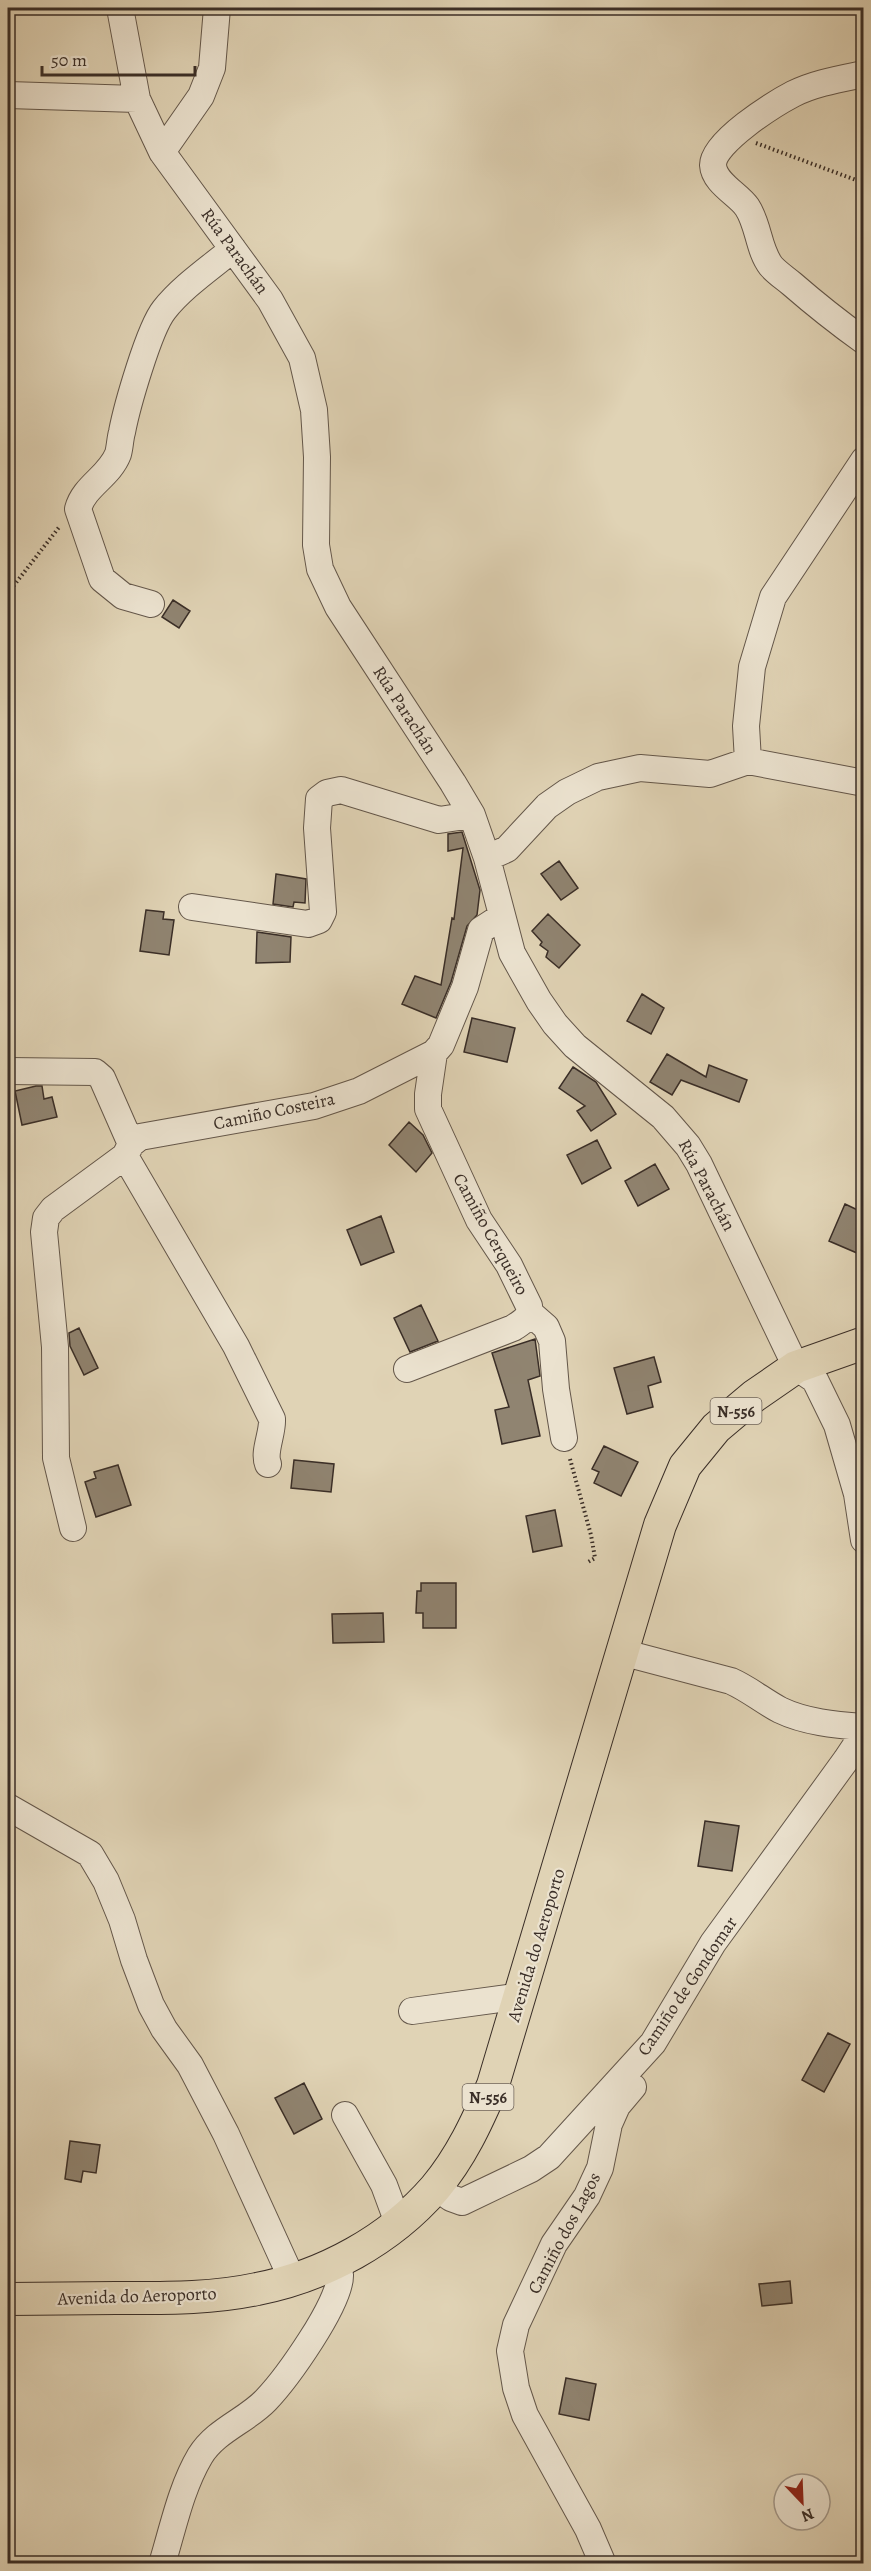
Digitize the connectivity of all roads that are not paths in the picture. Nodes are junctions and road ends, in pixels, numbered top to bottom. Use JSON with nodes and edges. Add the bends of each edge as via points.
{"nodes":[{"id":1,"x":120,"y":8,"type":"edge"},
{"id":2,"x":217,"y":8,"type":"edge"},
{"id":3,"x":864,"y":74,"type":"edge"},
{"id":4,"x":8,"y":95,"type":"edge"},
{"id":5,"x":137,"y":99,"type":"junction"},
{"id":6,"x":162,"y":152,"type":"junction"},
{"id":7,"x":233,"y":249,"type":"junction"},
{"id":8,"x":864,"y":341,"type":"edge"},
{"id":9,"x":864,"y":460,"type":"edge"},
{"id":10,"x":151,"y":604,"type":"dead end"},
{"id":11,"x":748,"y":761,"type":"junction"},
{"id":12,"x":864,"y":783,"type":"edge"},
{"id":13,"x":472,"y":815,"type":"junction"},
{"id":14,"x":487,"y":858,"type":"junction"},
{"id":15,"x":192,"y":907,"type":"dead end"},
{"id":16,"x":501,"y":918,"type":"junction"},
{"id":17,"x":434,"y":1053,"type":"junction"},
{"id":18,"x":8,"y":1071,"type":"edge"},
{"id":19,"x":128,"y":1150,"type":"junction"},
{"id":20,"x":530,"y":1313,"type":"junction"},
{"id":21,"x":864,"y":1343,"type":"edge"},
{"id":22,"x":796,"y":1367,"type":"junction"},
{"id":23,"x":407,"y":1369,"type":"dead end"},
{"id":24,"x":564,"y":1438,"type":"road end"},
{"id":25,"x":268,"y":1464,"type":"dead end"},
{"id":26,"x":74,"y":1528,"type":"dead end"},
{"id":27,"x":864,"y":1540,"type":"edge"},
{"id":28,"x":621,"y":1652,"type":"junction"},
{"id":29,"x":863,"y":1727,"type":"edge"},
{"id":30,"x":8,"y":1807,"type":"edge"},
{"id":31,"x":521,"y":1996,"type":"junction"},
{"id":32,"x":672,"y":2010,"type":"junction"},
{"id":33,"x":412,"y":2011,"type":"dead end"},
{"id":34,"x":345,"y":2115,"type":"dead end"},
{"id":35,"x":435,"y":2187,"type":"junction"},
{"id":36,"x":398,"y":2223,"type":"junction"},
{"id":37,"x":335,"y":2262,"type":"junction"},
{"id":38,"x":292,"y":2279,"type":"junction"},
{"id":39,"x":8,"y":2299,"type":"edge"},
{"id":40,"x":162,"y":2564,"type":"edge"},
{"id":41,"x":603,"y":2564,"type":"edge"}],
"edges":[{"from":1,"to":5,"type":"street","name":"Rúa Parachán"},
{"from":2,"to":6,"type":"street","via":[[212,68],[201,96]]},
{"from":3,"to":8,"type":"street","via":[[793,94],[727,139],[713,166],[719,180],[746,205],[772,266],[822,311]]},
{"from":4,"to":5,"type":"street"},
{"from":5,"to":6,"type":"street","name":"Rúa Parachán"},
{"from":6,"to":7,"type":"street","name":"Rúa Parachán"},
{"from":7,"to":10,"type":"street","via":[[163,311],[150,337],[118,454],[81,498],[78,509],[102,579],[123,596]]},
{"from":7,"to":13,"type":"street","name":"Rúa Parachán","via":[[270,300],[302,357],[314,410],[316,545],[320,569],[338,608]]},
{"from":9,"to":11,"type":"street","via":[[773,597],[752,666],[746,726]]},
{"from":11,"to":12,"type":"street"},
{"from":11,"to":14,"type":"street","via":[[710,774],[640,768],[598,777],[547,806],[507,849]]},
{"from":13,"to":14,"type":"street","name":"Rúa Parachán"},
{"from":13,"to":15,"type":"street","via":[[439,820],[341,790],[327,793],[319,799],[317,828],[323,912],[319,920],[308,924]]},
{"from":14,"to":16,"type":"street","name":"Rúa Parachán"},
{"from":16,"to":17,"type":"street","via":[[482,930],[465,987],[441,1046]]},
{"from":16,"to":22,"type":"street","name":"Rúa Parachán","via":[[512,952],[555,1024],[575,1046],[663,1117],[688,1146]]},
{"from":17,"to":19,"type":"street","name":"Camiño Costeira","via":[[336,1100],[140,1137]]},
{"from":17,"to":20,"type":"street","name":"Camiño Cerqueiro","via":[[428,1109],[479,1220],[509,1265]]},
{"from":18,"to":19,"type":"street","via":[[95,1072],[102,1078]]},
{"from":19,"to":25,"type":"street","via":[[272,1419],[265,1458]]},
{"from":19,"to":26,"type":"street","name":"Camiño Costeira","via":[[46,1218],[55,1347],[56,1458]]},
{"from":20,"to":23,"type":"street","name":"Camiño Cerqueiro","via":[[513,1328]]},
{"from":20,"to":24,"type":"street","name":"Camiño Cerqueiro","via":[[546,1327],[552,1341]]},
{"from":21,"to":22,"type":"main road","name":"Avenida do Aeroporto","number":"N-556"},
{"from":22,"to":27,"type":"street","via":[[815,1380],[837,1425],[857,1494]]},
{"from":22,"to":28,"type":"main road","name":"Avenida do Aeroporto","number":"N-556","via":[[716,1428],[685,1466],[660,1525]]},
{"from":28,"to":29,"type":"street","via":[[731,1681],[780,1710],[804,1718]]},
{"from":28,"to":31,"type":"main road","name":"Avenida do Aeroporto","number":"N-556"},
{"from":29,"to":32,"type":"street","name":"Camiño de Gondomar","via":[[846,1760],[713,1943]]},
{"from":30,"to":38,"type":"street","via":[[90,1854],[122,1920],[151,2005],[190,2065],[226,2134]]},
{"from":31,"to":33,"type":"street"},
{"from":31,"to":35,"type":"main road","name":"Avenida do Aeroporto","number":"N-556","via":[[480,2116]]},
{"from":32,"to":35,"type":"street","name":"Camiño de Gondomar","via":[[653,2043],[549,2157],[462,2202]]},
{"from":32,"to":41,"type":"street","name":"Camiño dos Lagos","via":[[676,2032],[662,2058],[617,2106],[600,2168],[554,2244],[516,2325],[510,2351],[525,2415]]},
{"from":34,"to":36,"type":"street","via":[[384,2185]]},
{"from":35,"to":36,"type":"main road","name":"Avenida do Aeroporto","number":"N-556"},
{"from":36,"to":37,"type":"main road","name":"Avenida do Aeroporto","number":"N-556","via":[[362,2249]]},
{"from":37,"to":38,"type":"main road","name":"Avenida do Aeroporto","number":"N-556"},
{"from":37,"to":40,"type":"street","via":[[340,2275],[334,2299],[315,2334],[265,2401],[220,2433],[201,2454],[188,2481]]},
{"from":38,"to":39,"type":"main road","name":"Avenida do Aeroporto","number":"N-556","via":[[257,2289],[182,2298]]}]}
